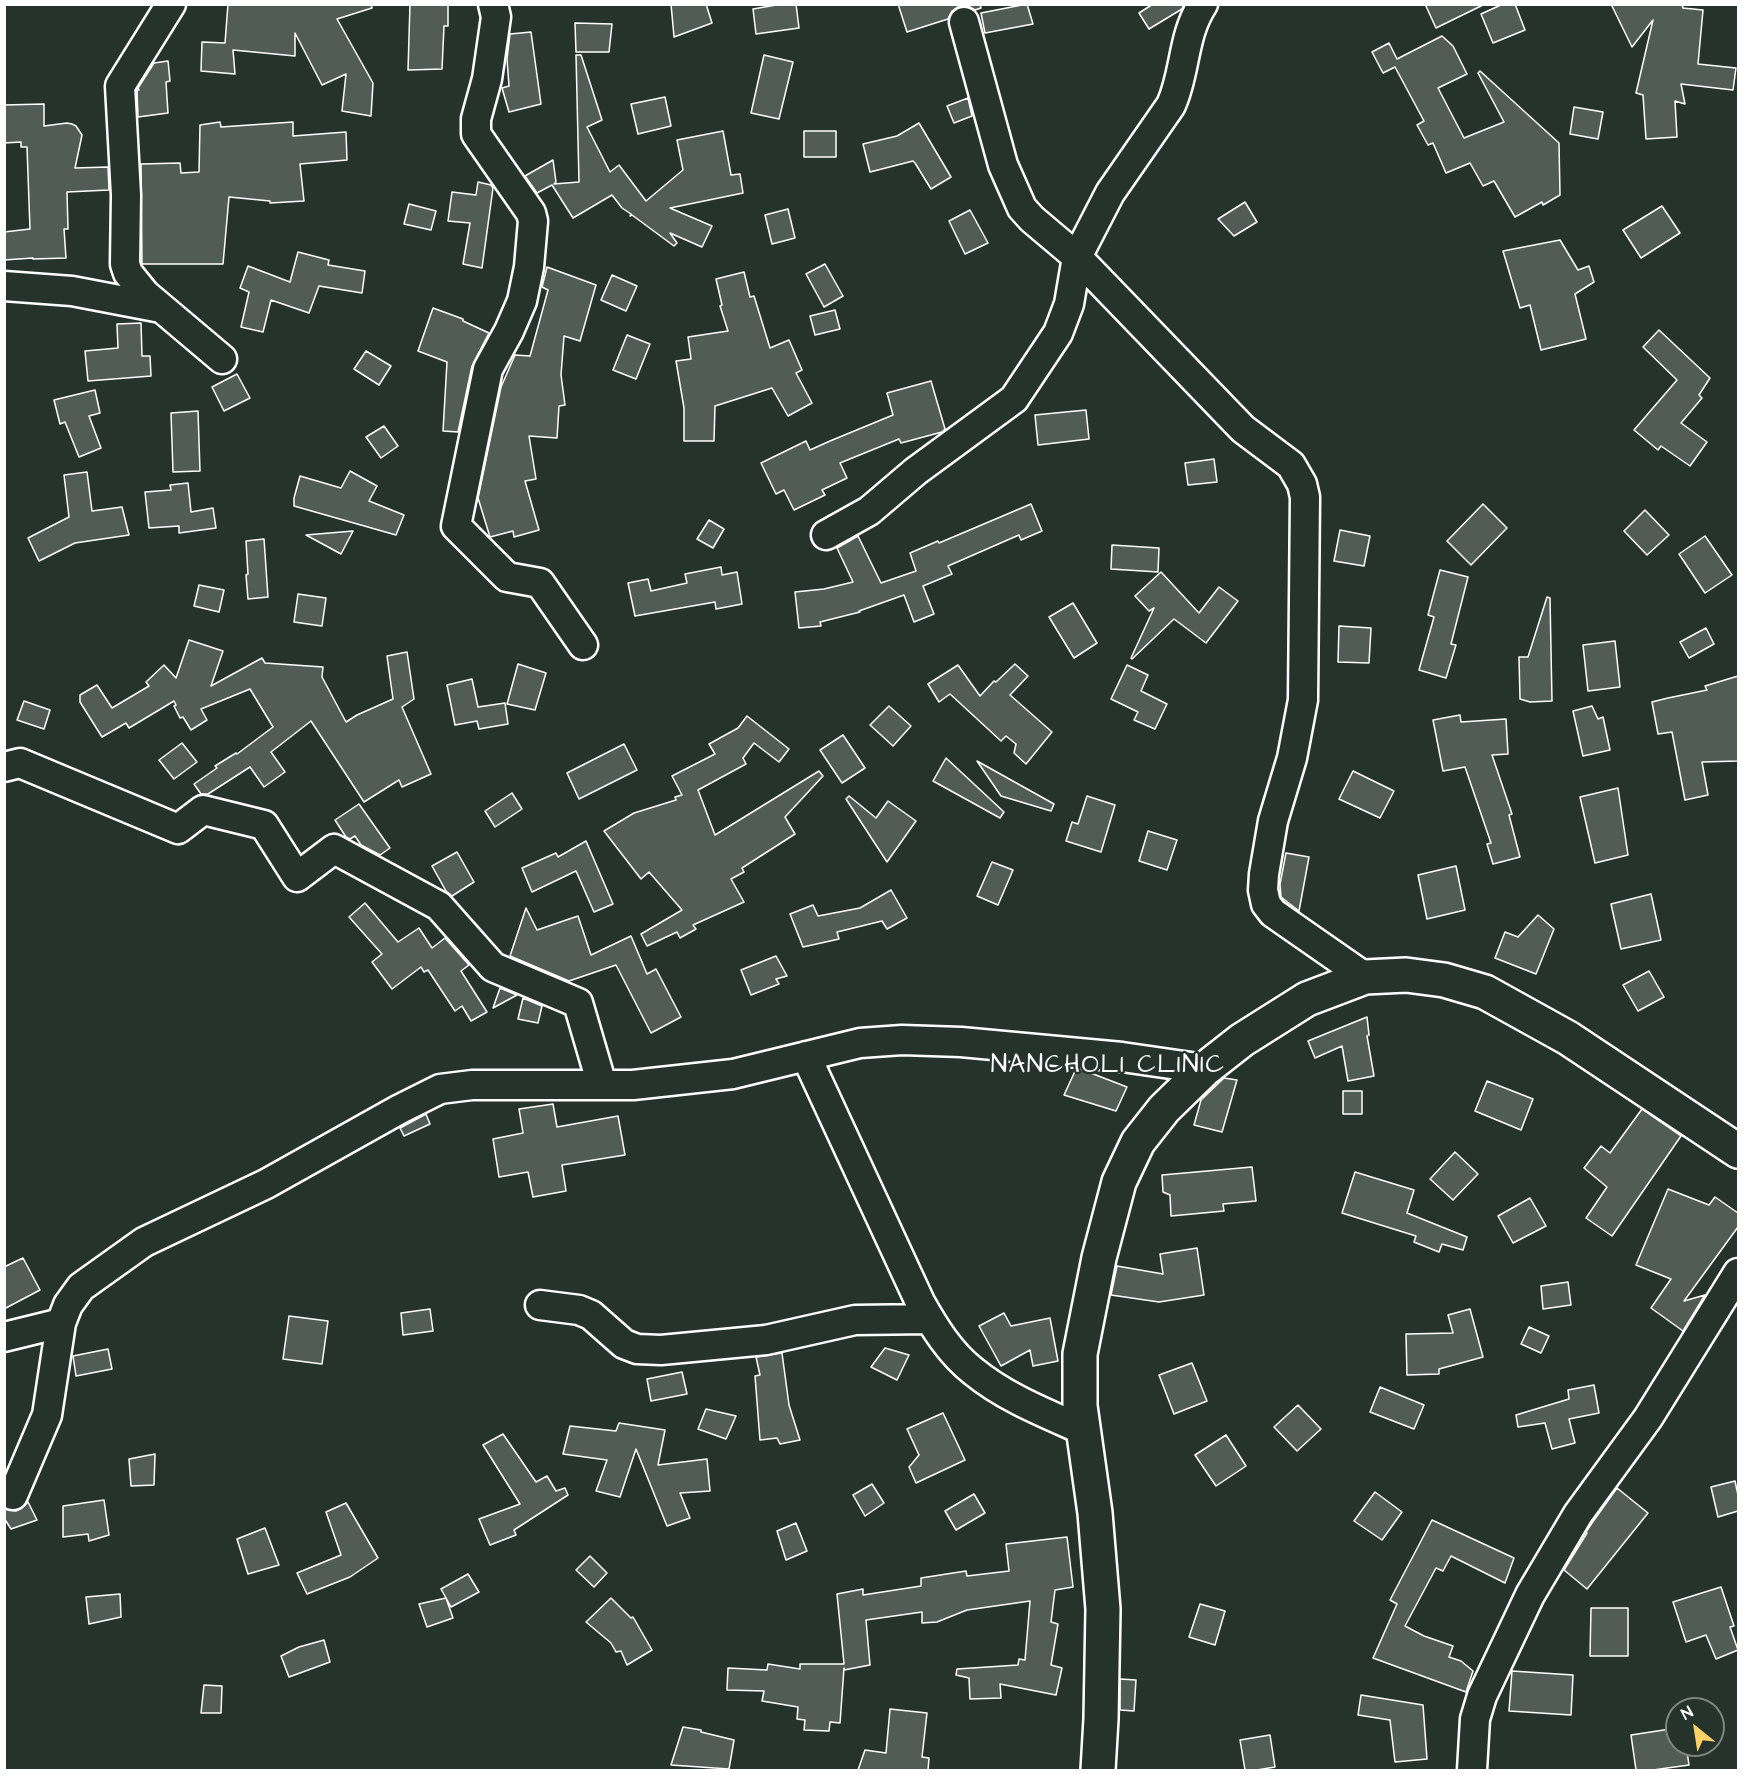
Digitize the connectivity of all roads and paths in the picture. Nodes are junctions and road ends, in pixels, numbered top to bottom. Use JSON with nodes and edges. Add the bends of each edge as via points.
{"nodes":[{"id":1,"x":171,"y":4,"type":"edge"},
{"id":2,"x":493,"y":4,"type":"edge"},
{"id":3,"x":1203,"y":4,"type":"edge"},
{"id":4,"x":964,"y":22,"type":"dead end"},
{"id":5,"x":1077,"y":257,"type":"junction"},
{"id":6,"x":4,"y":286,"type":"edge"},
{"id":7,"x":161,"y":308,"type":"junction"},
{"id":8,"x":222,"y":359,"type":"dead end"},
{"id":9,"x":826,"y":535,"type":"dead end"},
{"id":10,"x":583,"y":645,"type":"dead end"},
{"id":11,"x":4,"y":767,"type":"edge"},
{"id":12,"x":1365,"y":977,"type":"junction"},
{"id":13,"x":806,"y":1056,"type":"junction"},
{"id":14,"x":1205,"y":1069,"type":"junction"},
{"id":15,"x":602,"y":1085,"type":"junction"},
{"id":16,"x":1738,"y":1151,"type":"edge"},
{"id":17,"x":1738,"y":1272,"type":"edge"},
{"id":18,"x":540,"y":1305,"type":"dead end"},
{"id":19,"x":930,"y":1319,"type":"junction"},
{"id":20,"x":61,"y":1323,"type":"junction"},
{"id":21,"x":4,"y":1337,"type":"edge"},
{"id":22,"x":1083,"y":1430,"type":"junction"},
{"id":23,"x":13,"y":1495,"type":"dead end"},
{"id":24,"x":1098,"y":1770,"type":"edge"},
{"id":25,"x":1472,"y":1770,"type":"edge"}],
"edges":[{"from":1,"to":7,"type":"street","via":[[119,89],[126,195],[125,264],[137,286]]},
{"from":2,"to":10,"type":"street","via":[[496,17],[476,134],[531,213],[530,267],[522,300],[488,369],[456,526],[507,576],[540,583]]},
{"from":3,"to":5,"type":"street","via":[[1189,33],[1171,105],[1110,193]]},
{"from":4,"to":5,"type":"street","via":[[1003,165],[1015,195],[1032,219]]},
{"from":5,"to":9,"type":"street","via":[[1070,304],[1058,333],[1014,399],[869,511]]},
{"from":5,"to":12,"type":"street","via":[[1243,429],[1291,465],[1302,484],[1303,700],[1292,758],[1273,821],[1263,890],[1273,913]]},
{"from":6,"to":7,"type":"street","via":[[72,291]]},
{"from":7,"to":8,"type":"street"},
{"from":11,"to":15,"type":"street","via":[[20,763],[178,829],[203,810],[264,825],[297,877],[334,849],[439,906],[493,967],[579,1003]]},
{"from":12,"to":14,"type":"street","via":[[1307,999]]},
{"from":12,"to":16,"type":"street","via":[[1406,975],[1444,980],[1485,992],[1568,1038]]},
{"from":13,"to":14,"type":"street","via":[[860,1043],[902,1040],[1122,1057]]},
{"from":13,"to":15,"type":"street","via":[[733,1074]]},
{"from":13,"to":19,"type":"street"},
{"from":14,"to":22,"type":"street","via":[[1164,1109],[1138,1142],[1119,1182],[1080,1354]]},
{"from":15,"to":20,"type":"street","via":[[472,1085],[440,1089],[266,1184],[144,1242],[81,1287]]},
{"from":17,"to":25,"type":"street","via":[[1648,1418],[1578,1514],[1530,1595],[1482,1696],[1475,1719]]},
{"from":18,"to":19,"type":"street","via":[[591,1315],[624,1344],[661,1350],[766,1340],[855,1320]]},
{"from":19,"to":22,"type":"street","via":[[972,1371],[1014,1399]]},
{"from":20,"to":21,"type":"street"},
{"from":20,"to":23,"type":"street","via":[[47,1415]]},
{"from":22,"to":24,"type":"street","via":[[1103,1609]]}]}
